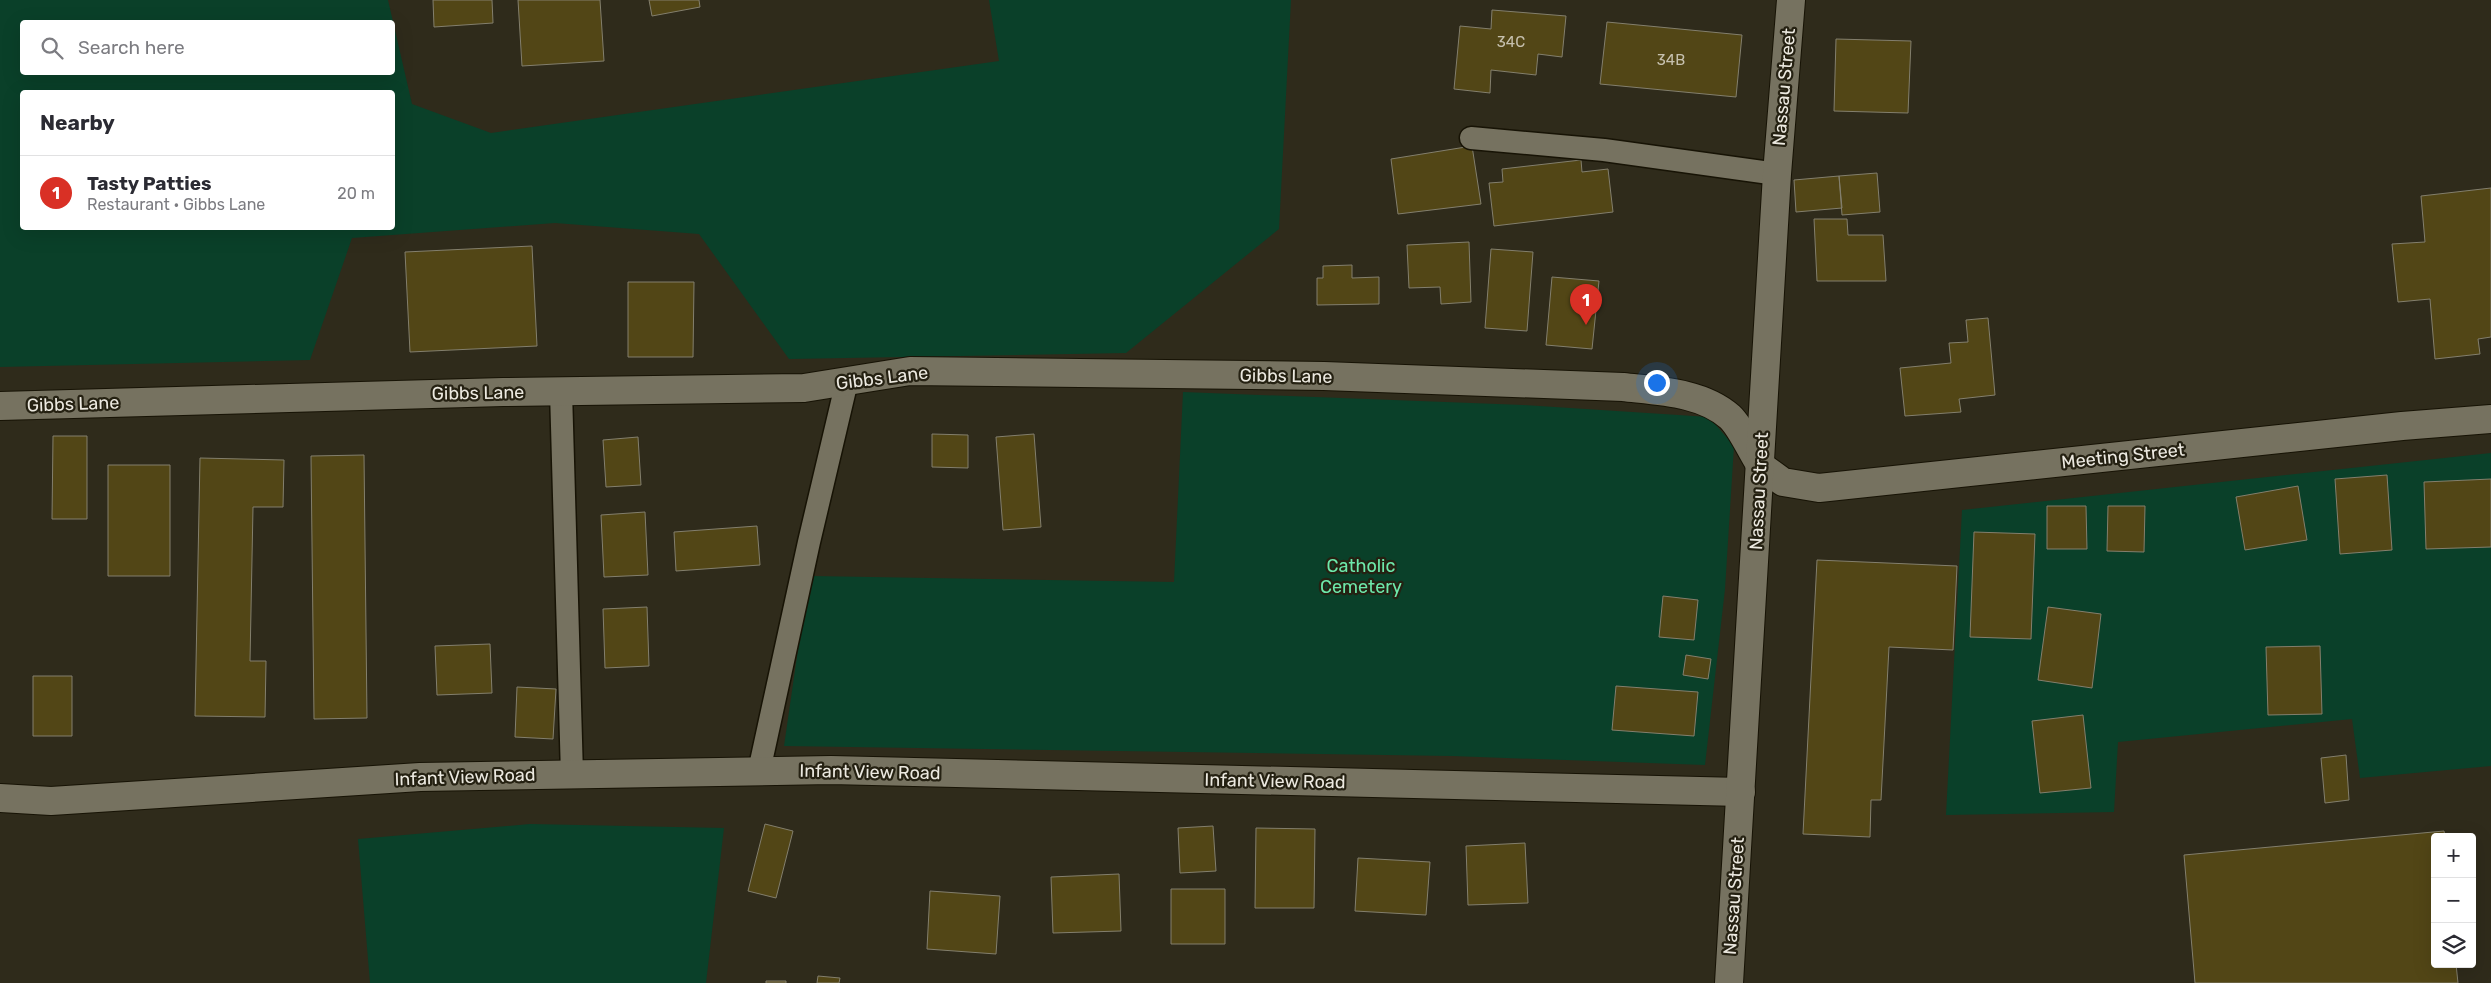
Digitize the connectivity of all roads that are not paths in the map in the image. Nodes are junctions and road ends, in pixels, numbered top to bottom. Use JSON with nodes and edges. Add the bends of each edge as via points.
{"nodes":[{"id":1,"x":1791,"y":0,"type":"edge"},
{"id":2,"x":1471,"y":138,"type":"dead end"},
{"id":3,"x":1777,"y":174,"type":"junction"},
{"id":4,"x":847,"y":381,"type":"junction"},
{"id":5,"x":561,"y":391,"type":"junction"},
{"id":6,"x":0,"y":406,"type":"edge"},
{"id":7,"x":2491,"y":419,"type":"edge"},
{"id":8,"x":1761,"y":466,"type":"junction"},
{"id":9,"x":759,"y":772,"type":"junction"},
{"id":10,"x":572,"y":774,"type":"junction"},
{"id":11,"x":1740,"y":792,"type":"junction"},
{"id":12,"x":0,"y":798,"type":"edge"},
{"id":13,"x":1729,"y":983,"type":"edge"}],
"edges":[{"from":1,"to":3,"type":"street","name":"Nassau Street"},
{"from":2,"to":3,"type":"lane","via":[[1604,150]]},
{"from":3,"to":8,"type":"street","name":"Nassau Street"},
{"from":4,"to":5,"type":"street","name":"Gibbs Lane","via":[[804,388]]},
{"from":4,"to":8,"type":"street","name":"Gibbs Lane","via":[[910,372],[1324,376],[1623,387],[1709,402],[1731,418]]},
{"from":4,"to":9,"type":"lane","via":[[808,542]]},
{"from":5,"to":6,"type":"street","name":"Gibbs Lane"},
{"from":5,"to":10,"type":"lane"},
{"from":7,"to":8,"type":"street","name":"Meeting Street","via":[[1819,488],[1782,482]]},
{"from":8,"to":11,"type":"street","name":"Nassau Street"},
{"from":9,"to":10,"type":"street","name":"Infant View Road"},
{"from":9,"to":11,"type":"street","name":"Infant View Road","via":[[851,771]]},
{"from":10,"to":12,"type":"street","name":"Infant View Road","via":[[420,777],[51,801]]},
{"from":11,"to":13,"type":"street","name":"Nassau Street"}]}
